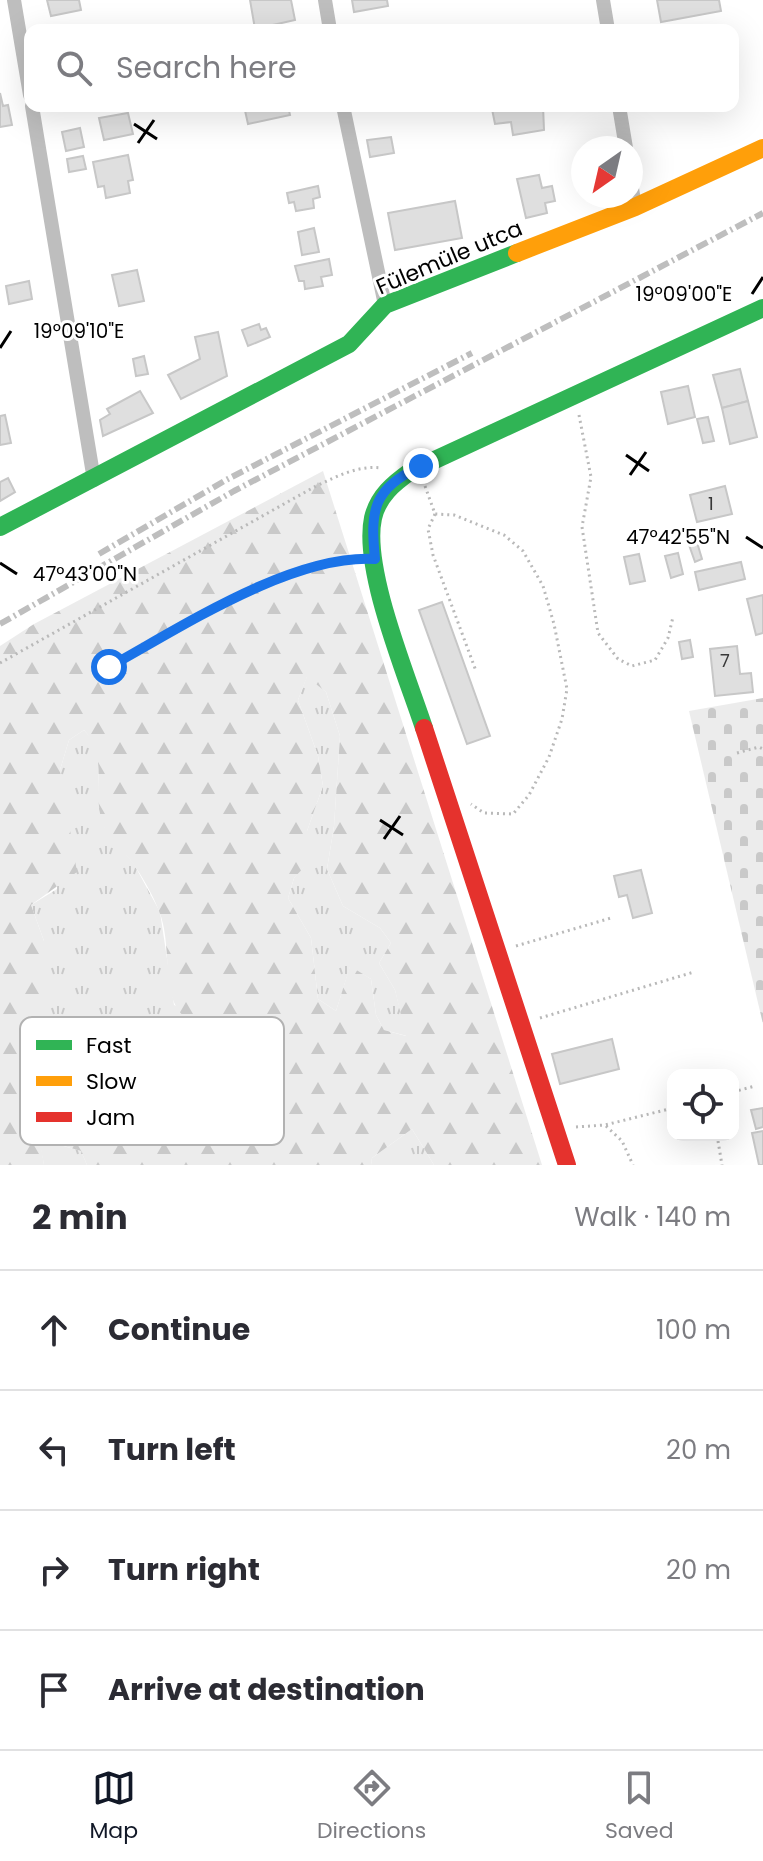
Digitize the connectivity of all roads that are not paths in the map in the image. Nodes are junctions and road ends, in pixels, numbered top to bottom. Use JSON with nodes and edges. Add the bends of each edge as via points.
{"nodes":[{"id":1,"x":14,"y":0,"type":"edge"},
{"id":2,"x":325,"y":0,"type":"edge"},
{"id":3,"x":603,"y":0,"type":"edge"},
{"id":4,"x":329,"y":24,"type":"edge"},
{"id":5,"x":607,"y":24,"type":"edge"},
{"id":6,"x":24,"y":59,"type":"edge"},
{"id":7,"x":33,"y":112,"type":"edge"},
{"id":8,"x":344,"y":112,"type":"edge"},
{"id":9,"x":620,"y":112,"type":"edge"},
{"id":10,"x":624,"y":136,"type":"edge"},
{"id":11,"x":763,"y":148,"type":"edge"},
{"id":12,"x":643,"y":203,"type":"edge"},
{"id":13,"x":632,"y":208,"type":"edge"},
{"id":14,"x":385,"y":305,"type":"junction"},
{"id":15,"x":763,"y":308,"type":"edge"},
{"id":16,"x":94,"y":480,"type":"junction"},
{"id":17,"x":0,"y":527,"type":"edge"},
{"id":18,"x":567,"y":1165,"type":"edge"}],
"edges":[{"from":1,"to":6,"type":"street"},
{"from":2,"to":4,"type":"street"},
{"from":3,"to":5,"type":"street"},
{"from":7,"to":16,"type":"street"},
{"from":8,"to":14,"type":"street"},
{"from":9,"to":10,"type":"street"},
{"from":11,"to":12,"type":"street","name":"Fülemüle utca"},
{"from":13,"to":14,"type":"street","name":"Fülemüle utca"},
{"from":14,"to":16,"type":"street","name":"Fülemüle utca","via":[[349,344]]},
{"from":15,"to":18,"type":"street","via":[[416,468],[377,499],[371,523],[387,614]]},
{"from":16,"to":17,"type":"street","name":"Fülemüle utca"}]}
